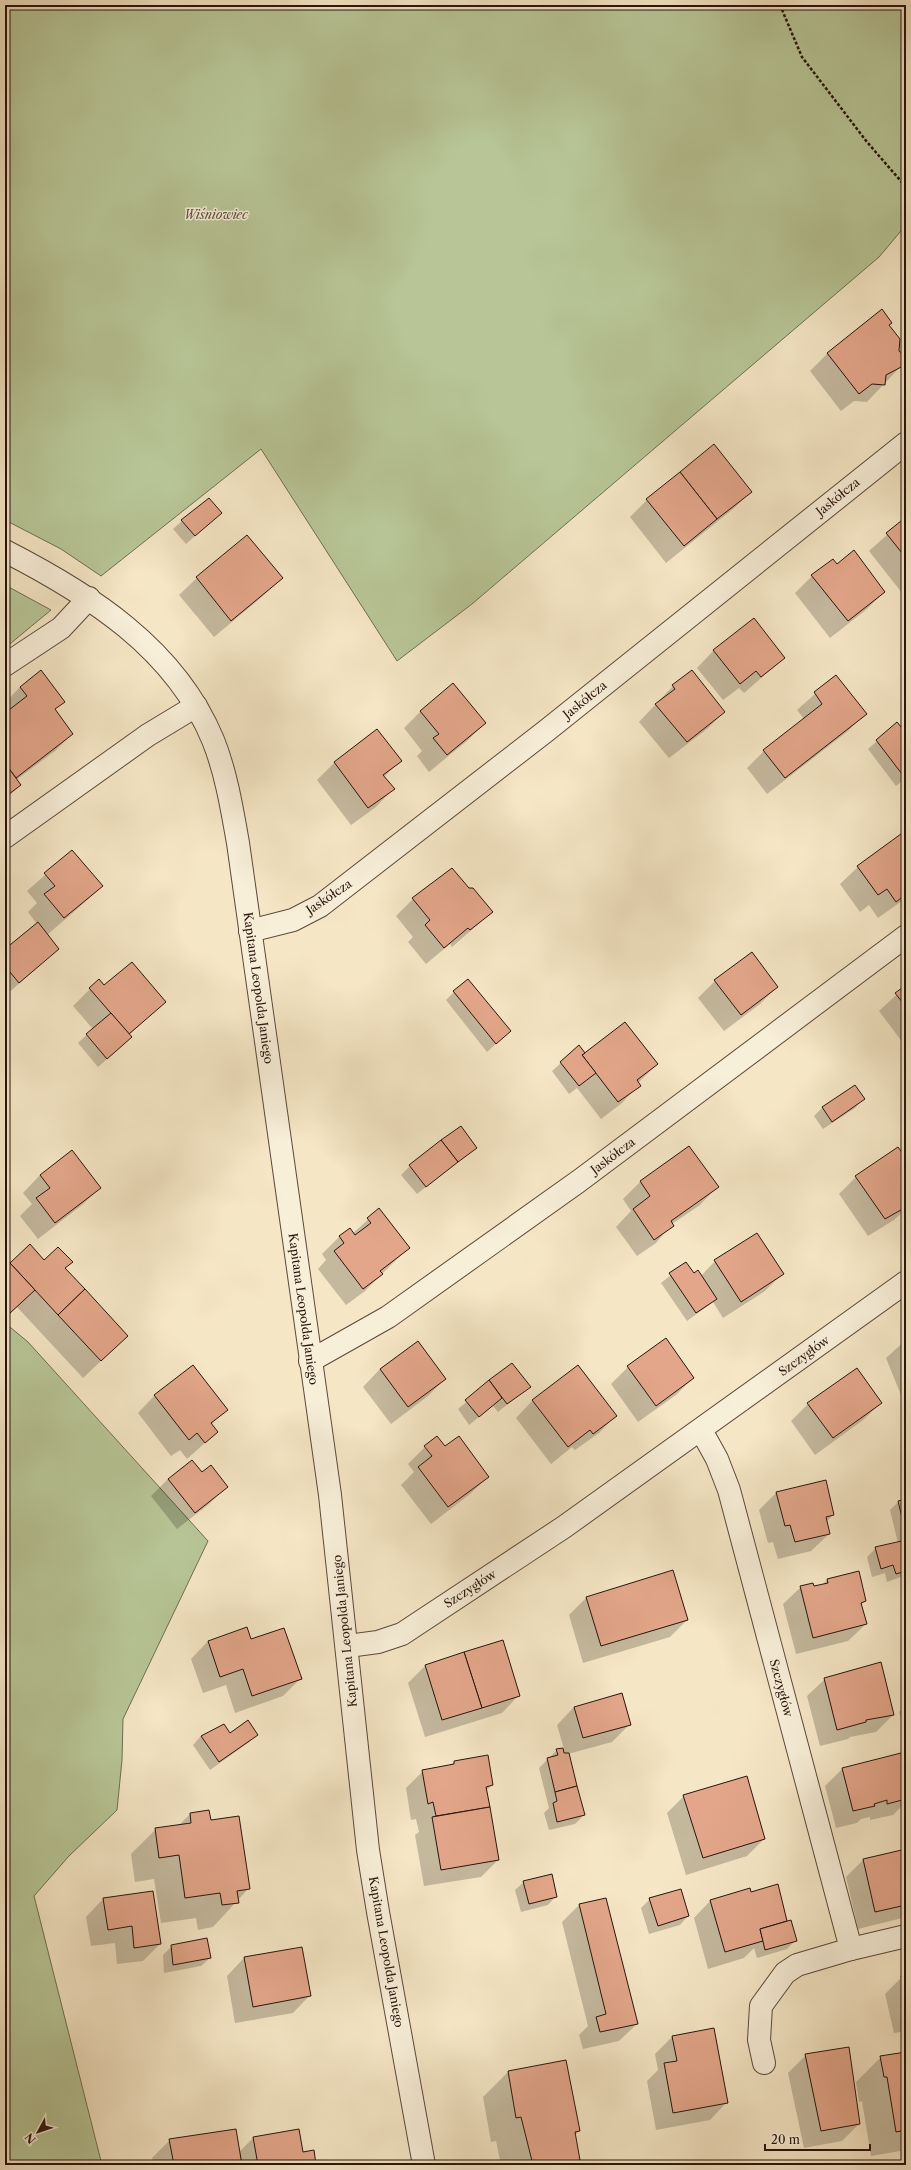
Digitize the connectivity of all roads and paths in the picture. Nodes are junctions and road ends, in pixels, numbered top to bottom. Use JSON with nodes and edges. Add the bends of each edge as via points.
{"nodes":[{"id":1,"x":780,"y":5,"type":"edge"},
{"id":2,"x":906,"y":187,"type":"edge"},
{"id":3,"x":906,"y":443,"type":"edge"},
{"id":4,"x":5,"y":551,"type":"edge"},
{"id":5,"x":89,"y":598,"type":"junction"},
{"id":6,"x":5,"y":665,"type":"edge"},
{"id":7,"x":196,"y":706,"type":"junction"},
{"id":8,"x":5,"y":837,"type":"edge"},
{"id":9,"x":250,"y":931,"type":"junction"},
{"id":10,"x":906,"y":936,"type":"edge"},
{"id":11,"x":906,"y":1282,"type":"edge"},
{"id":12,"x":310,"y":1361,"type":"junction"},
{"id":13,"x":701,"y":1430,"type":"junction"},
{"id":14,"x":348,"y":1646,"type":"junction"},
{"id":15,"x":906,"y":1936,"type":"edge"},
{"id":16,"x":851,"y":1949,"type":"junction"},
{"id":17,"x":764,"y":2063,"type":"dead end"},
{"id":18,"x":424,"y":2165,"type":"edge"}],
"edges":[{"from":1,"to":2,"type":"path","via":[[802,57],[867,142]]},
{"from":3,"to":9,"type":"street","name":"Jaskółcza","via":[[546,731],[320,906],[293,920]]},
{"from":4,"to":5,"type":"street","name":"Kapitana Leopolda Janiego"},
{"from":5,"to":6,"type":"street","via":[[61,628]]},
{"from":5,"to":7,"type":"street","name":"Kapitana Leopolda Janiego","via":[[134,632],[153,651],[169,668]]},
{"from":7,"to":8,"type":"street","via":[[148,735]]},
{"from":7,"to":9,"type":"street","name":"Kapitana Leopolda Janiego","via":[[213,741],[224,778],[238,843]]},
{"from":9,"to":12,"type":"street","name":"Kapitana Leopolda Janiego"},
{"from":10,"to":12,"type":"street","name":"Jaskółcza","via":[[572,1186],[388,1317]]},
{"from":11,"to":13,"type":"street","name":"Szczygłów"},
{"from":12,"to":14,"type":"street","name":"Kapitana Leopolda Janiego","via":[[330,1495]]},
{"from":13,"to":14,"type":"street","name":"Szczygłów","via":[[564,1527],[402,1634],[378,1642]]},
{"from":13,"to":16,"type":"street","name":"Szczygłów","via":[[717,1459],[729,1490]]},
{"from":14,"to":18,"type":"street","name":"Kapitana Leopolda Janiego","via":[[373,1882]]},
{"from":15,"to":16,"type":"street"},
{"from":16,"to":17,"type":"street","via":[[797,1965],[785,1973],[761,2006],[759,2040]]}]}
